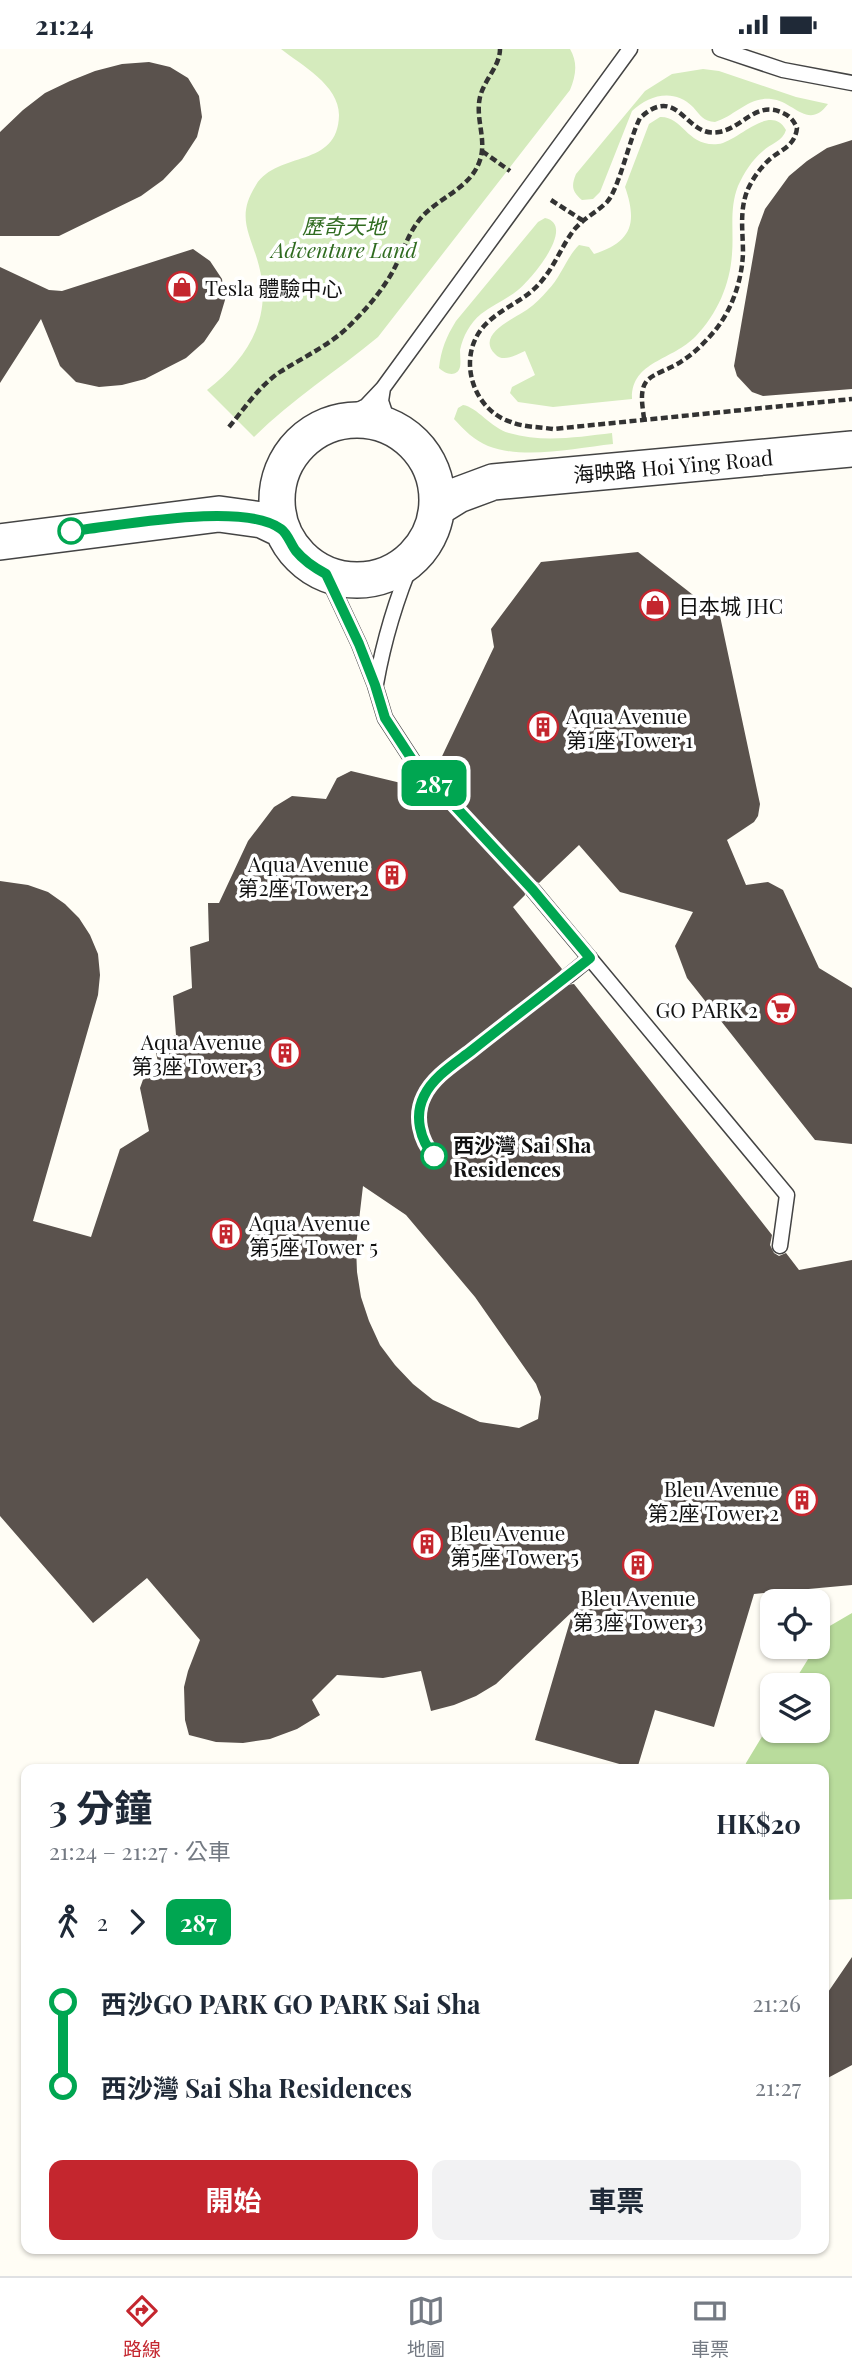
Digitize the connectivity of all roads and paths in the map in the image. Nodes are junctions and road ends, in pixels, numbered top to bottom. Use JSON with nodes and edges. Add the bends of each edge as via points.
{"nodes":[{"id":1,"x":500,"y":49,"type":"edge"},
{"id":2,"x":631,"y":49,"type":"edge"},
{"id":3,"x":720,"y":49,"type":"edge"},
{"id":4,"x":852,"y":83,"type":"edge"},
{"id":5,"x":383,"y":388,"type":"junction"},
{"id":6,"x":852,"y":399,"type":"edge"},
{"id":7,"x":644,"y":419,"type":"junction"},
{"id":8,"x":326,"y":426,"type":"junction"},
{"id":9,"x":229,"y":427,"type":"dead end"},
{"id":10,"x":390,"y":428,"type":"junction"},
{"id":11,"x":852,"y":449,"type":"edge"},
{"id":12,"x":423,"y":454,"type":"junction"},
{"id":13,"x":281,"y":473,"type":"junction"},
{"id":14,"x":493,"y":482,"type":"junction"},
{"id":15,"x":437,"y":507,"type":"junction"},
{"id":16,"x":219,"y":514,"type":"junction"},
{"id":17,"x":283,"y":530,"type":"junction"},
{"id":18,"x":0,"y":542,"type":"edge"},
{"id":19,"x":414,"y":557,"type":"junction"},
{"id":20,"x":326,"y":574,"type":"junction"},
{"id":21,"x":375,"y":685,"type":"junction"},
{"id":22,"x":430,"y":779,"type":"dead end"},
{"id":23,"x":533,"y":890,"type":"dead end"},
{"id":24,"x":590,"y":958,"type":"junction"},
{"id":25,"x":568,"y":976,"type":"dead end"},
{"id":26,"x":780,"y":1246,"type":"dead end"}],
"edges":[{"from":1,"to":9,"type":"path","via":[[481,94],[479,117],[484,139],[480,162],[468,182],[431,207],[416,224],[392,273],[352,324],[278,373]]},
{"from":2,"to":5,"type":"lane"},
{"from":3,"to":4,"type":"lane","via":[[783,70]]},
{"from":5,"to":8,"type":"lane","via":[[366,406]]},
{"from":5,"to":10,"type":"lane","via":[[381,401]]},
{"from":6,"to":7,"type":"path"},
{"from":7,"to":7,"type":"path","via":[[553,429],[511,422],[492,412],[470,379],[476,338],[488,322],[540,283],[572,233],[608,201],[635,127],[648,111],[668,106],[697,129],[716,133],[758,111],[779,111],[794,121],[796,136],[757,173],[748,190],[740,280],[731,303],[702,345],[646,382]]},
{"from":8,"to":10,"type":"street","name":"海映路 Hoi Ying Road","via":[[366,421]]},
{"from":8,"to":13,"type":"street","name":"海映路 Hoi Ying Road","via":[[304,439]]},
{"from":10,"to":12,"type":"street","name":"海映路 Hoi Ying Road"},
{"from":11,"to":14,"type":"street","name":"海映路 Hoi Ying Road"},
{"from":12,"to":14,"type":"street","name":"海映路 Hoi Ying Road"},
{"from":12,"to":15,"type":"street","name":"海映路 Hoi Ying Road","via":[[434,480]]},
{"from":13,"to":16,"type":"street","name":"海映路 Hoi Ying Road"},
{"from":13,"to":17,"type":"street","name":"海映路 Hoi Ying Road","via":[[277,506]]},
{"from":14,"to":15,"type":"street","name":"海映路 Hoi Ying Road"},
{"from":15,"to":19,"type":"street","name":"海映路 Hoi Ying Road","via":[[430,534]]},
{"from":16,"to":17,"type":"street","name":"海映路 Hoi Ying Road","via":[[262,520]]},
{"from":16,"to":18,"type":"street","name":"海映路 Hoi Ying Road"},
{"from":17,"to":20,"type":"street","name":"海映路 Hoi Ying Road","via":[[296,551]]},
{"from":19,"to":20,"type":"street","name":"海映路 Hoi Ying Road","via":[[372,579]]},
{"from":19,"to":21,"type":"lane","via":[[396,598]]},
{"from":20,"to":21,"type":"lane"},
{"from":21,"to":22,"type":"lane","via":[[385,718]]},
{"from":23,"to":24,"type":"lane"},
{"from":24,"to":25,"type":"lane"},
{"from":24,"to":26,"type":"lane","via":[[787,1195]]}]}
